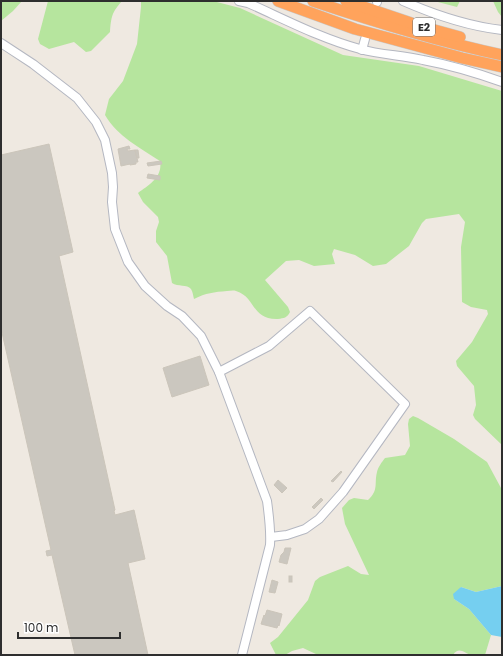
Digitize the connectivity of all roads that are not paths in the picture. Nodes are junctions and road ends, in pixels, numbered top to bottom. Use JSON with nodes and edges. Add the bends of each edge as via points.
{"nodes":[{"id":1,"x":239,"y":1,"type":"edge"},
{"id":2,"x":278,"y":1,"type":"edge"},
{"id":3,"x":313,"y":1,"type":"edge"},
{"id":4,"x":346,"y":1,"type":"edge"},
{"id":5,"x":403,"y":1,"type":"edge"},
{"id":6,"x":502,"y":30,"type":"edge"},
{"id":7,"x":365,"y":39,"type":"dead end"},
{"id":8,"x":1,"y":43,"type":"edge"},
{"id":9,"x":362,"y":50,"type":"junction"},
{"id":10,"x":502,"y":51,"type":"edge"},
{"id":11,"x":502,"y":55,"type":"edge"},
{"id":12,"x":502,"y":67,"type":"edge"},
{"id":13,"x":502,"y":82,"type":"edge"},
{"id":14,"x":219,"y":372,"type":"junction"},
{"id":15,"x":271,"y":536,"type":"junction"},
{"id":16,"x":242,"y":655,"type":"edge"}],
"edges":[{"from":1,"to":9,"type":"street"},
{"from":2,"to":12,"type":"highway","number":"E2","via":[[355,29]]},
{"from":3,"to":11,"type":"highway","via":[[382,24]]},
{"from":4,"to":10,"type":"highway","number":"E2"},
{"from":5,"to":6,"type":"street","via":[[451,20]]},
{"from":7,"to":9,"type":"street"},
{"from":8,"to":14,"type":"street","via":[[77,98],[96,122],[105,140],[112,173],[115,229],[128,262],[145,286],[182,316],[201,336]]},
{"from":9,"to":13,"type":"street","via":[[422,59]]},
{"from":14,"to":15,"type":"street","via":[[267,501]]},
{"from":14,"to":15,"type":"street","via":[[268,346],[310,311],[405,404],[343,492],[319,519],[306,530]]},
{"from":15,"to":16,"type":"street"}]}
